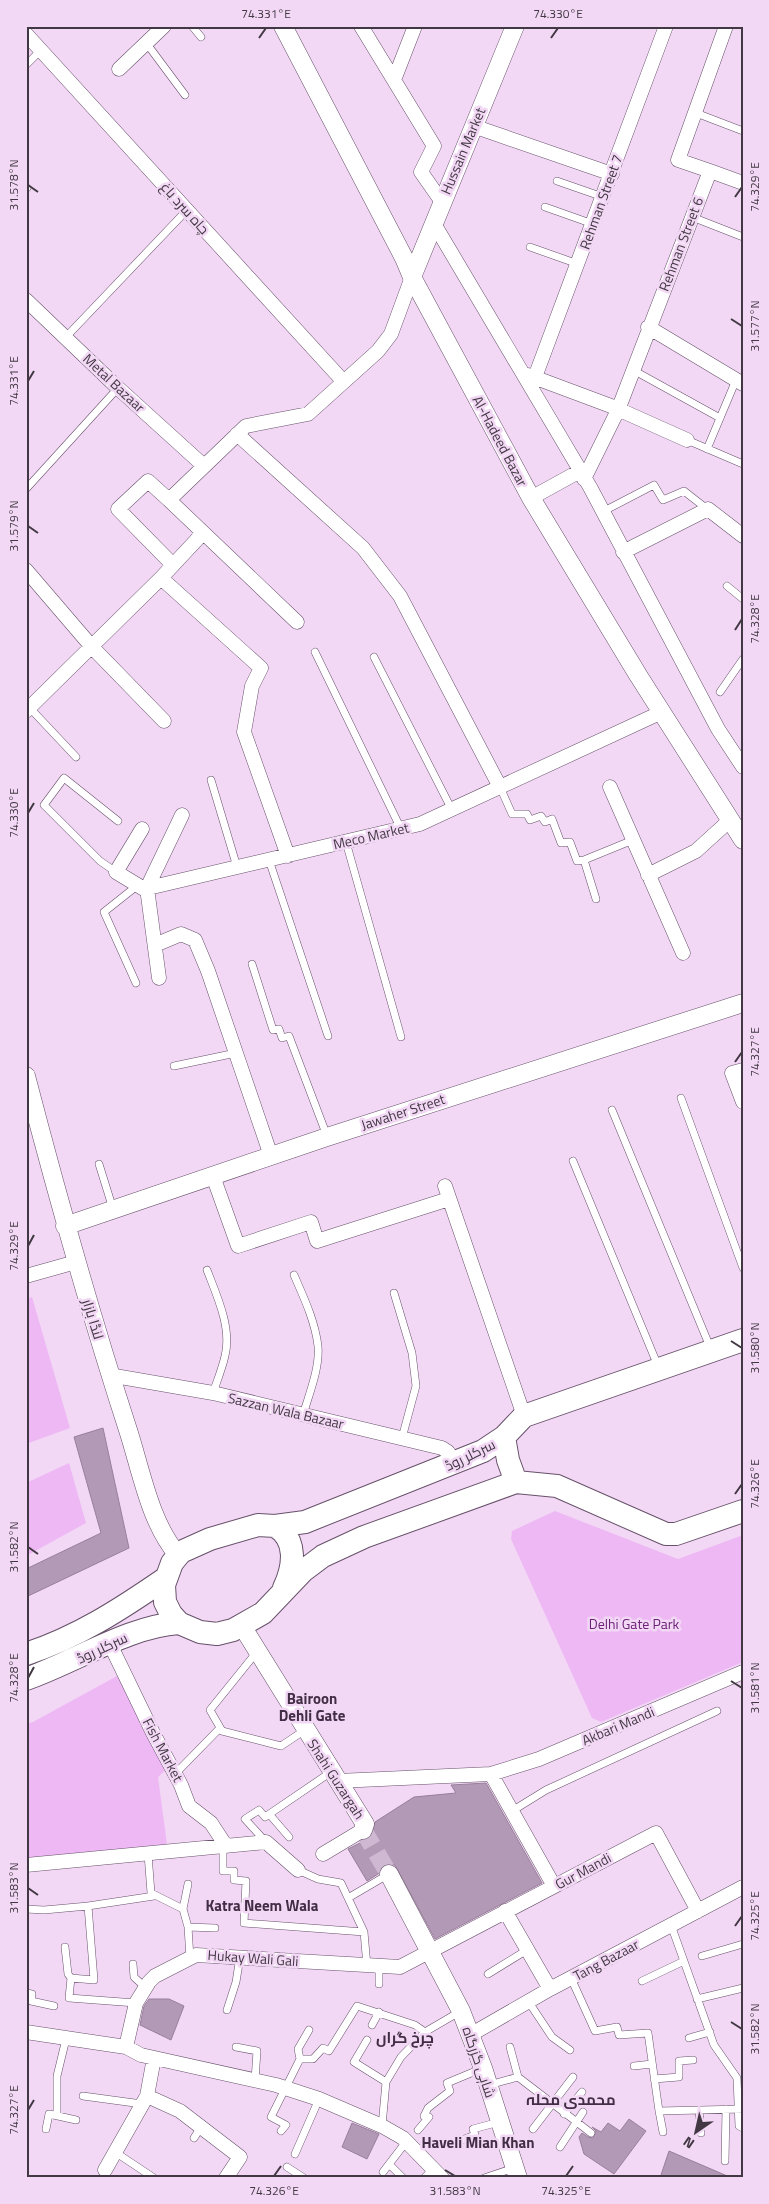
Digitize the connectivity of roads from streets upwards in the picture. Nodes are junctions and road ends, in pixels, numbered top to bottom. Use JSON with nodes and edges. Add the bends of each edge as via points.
{"nodes":[{"id":1,"x":164,"y":26,"type":"edge"},
{"id":2,"x":283,"y":26,"type":"edge"},
{"id":3,"x":361,"y":26,"type":"edge"},
{"id":4,"x":415,"y":26,"type":"edge"},
{"id":5,"x":515,"y":26,"type":"edge"},
{"id":6,"x":666,"y":26,"type":"edge"},
{"id":7,"x":726,"y":26,"type":"edge"},
{"id":8,"x":26,"y":34,"type":"edge"},
{"id":9,"x":119,"y":69,"type":"dead end"},
{"id":10,"x":394,"y":80,"type":"junction"},
{"id":11,"x":473,"y":126,"type":"junction"},
{"id":12,"x":710,"y":171,"type":"junction"},
{"id":13,"x":612,"y":174,"type":"junction"},
{"id":14,"x":743,"y":184,"type":"edge"},
{"id":15,"x":442,"y":202,"type":"junction"},
{"id":16,"x":433,"y":222,"type":"junction"},
{"id":17,"x":412,"y":277,"type":"junction"},
{"id":18,"x":26,"y":300,"type":"edge"},
{"id":19,"x":648,"y":327,"type":"junction"},
{"id":20,"x":521,"y":372,"type":"junction"},
{"id":21,"x":535,"y":377,"type":"junction"},
{"id":22,"x":343,"y":381,"type":"junction"},
{"id":23,"x":740,"y":382,"type":"edge"},
{"id":24,"x":618,"y":410,"type":"junction"},
{"id":25,"x":237,"y":434,"type":"junction"},
{"id":26,"x":687,"y":440,"type":"road end"},
{"id":27,"x":204,"y":466,"type":"junction"},
{"id":28,"x":582,"y":475,"type":"junction"},
{"id":29,"x":531,"y":498,"type":"junction"},
{"id":30,"x":169,"y":500,"type":"junction"},
{"id":31,"x":203,"y":533,"type":"junction"},
{"id":32,"x":743,"y":536,"type":"edge"},
{"id":33,"x":624,"y":552,"type":"junction"},
{"id":34,"x":173,"y":565,"type":"junction"},
{"id":35,"x":26,"y":570,"type":"edge"},
{"id":36,"x":161,"y":578,"type":"junction"},
{"id":37,"x":297,"y":622,"type":"dead end"},
{"id":38,"x":92,"y":647,"type":"junction"},
{"id":39,"x":28,"y":708,"type":"edge"},
{"id":40,"x":662,"y":712,"type":"junction"},
{"id":41,"x":164,"y":721,"type":"dead end"},
{"id":42,"x":743,"y":767,"type":"edge"},
{"id":43,"x":500,"y":787,"type":"junction"},
{"id":44,"x":610,"y":787,"type":"dead end"},
{"id":45,"x":182,"y":815,"type":"dead end"},
{"id":46,"x":729,"y":821,"type":"junction"},
{"id":47,"x":142,"y":829,"type":"dead end"},
{"id":48,"x":743,"y":840,"type":"edge"},
{"id":49,"x":288,"y":856,"type":"junction"},
{"id":50,"x":648,"y":875,"type":"junction"},
{"id":51,"x":143,"y":887,"type":"junction"},
{"id":52,"x":155,"y":945,"type":"junction"},
{"id":53,"x":683,"y":953,"type":"dead end"},
{"id":54,"x":159,"y":978,"type":"dead end"},
{"id":55,"x":743,"y":1003,"type":"edge"},
{"id":56,"x":743,"y":1070,"type":"edge"},
{"id":57,"x":26,"y":1076,"type":"edge"},
{"id":58,"x":743,"y":1102,"type":"edge"},
{"id":59,"x":271,"y":1156,"type":"junction"},
{"id":60,"x":214,"y":1176,"type":"junction"},
{"id":61,"x":445,"y":1186,"type":"dead end"},
{"id":62,"x":449,"y":1200,"type":"junction"},
{"id":63,"x":66,"y":1226,"type":"junction"},
{"id":64,"x":76,"y":1262,"type":"junction"},
{"id":65,"x":26,"y":1276,"type":"edge"},
{"id":66,"x":743,"y":1340,"type":"edge"},
{"id":67,"x":109,"y":1375,"type":"junction"},
{"id":68,"x":524,"y":1416,"type":"junction"},
{"id":69,"x":504,"y":1437,"type":"junction"},
{"id":70,"x":454,"y":1464,"type":"junction"},
{"id":71,"x":516,"y":1482,"type":"junction"},
{"id":72,"x":743,"y":1511,"type":"edge"},
{"id":73,"x":275,"y":1526,"type":"junction"},
{"id":74,"x":178,"y":1555,"type":"junction"},
{"id":75,"x":166,"y":1578,"type":"junction"},
{"id":76,"x":281,"y":1593,"type":"junction"},
{"id":77,"x":179,"y":1623,"type":"junction"},
{"id":78,"x":242,"y":1626,"type":"junction"},
{"id":79,"x":110,"y":1644,"type":"junction"},
{"id":80,"x":26,"y":1654,"type":"edge"},
{"id":81,"x":743,"y":1672,"type":"edge"},
{"id":82,"x":26,"y":1679,"type":"edge"},
{"id":83,"x":491,"y":1774,"type":"junction"},
{"id":84,"x":335,"y":1776,"type":"junction"},
{"id":85,"x":363,"y":1830,"type":"joint"},
{"id":86,"x":225,"y":1847,"type":"junction"},
{"id":87,"x":323,"y":1854,"type":"dead end"},
{"id":88,"x":26,"y":1865,"type":"edge"},
{"id":89,"x":298,"y":1870,"type":"road end"},
{"id":90,"x":389,"y":1874,"type":"tunnel mouth"},
{"id":91,"x":554,"y":1886,"type":"junction"},
{"id":92,"x":743,"y":1887,"type":"edge"},
{"id":93,"x":698,"y":1911,"type":"junction"},
{"id":94,"x":505,"y":1912,"type":"junction"},
{"id":95,"x":430,"y":1950,"type":"junction"},
{"id":96,"x":550,"y":1989,"type":"junction"},
{"id":97,"x":26,"y":2032,"type":"edge"},
{"id":98,"x":470,"y":2035,"type":"junction"},
{"id":99,"x":126,"y":2047,"type":"junction"},
{"id":100,"x":154,"y":2058,"type":"junction"},
{"id":101,"x":145,"y":2100,"type":"junction"},
{"id":102,"x":105,"y":2170,"type":"dead end"},
{"id":103,"x":507,"y":2174,"type":"edge"},
{"id":104,"x":433,"y":2175,"type":"edge"},
{"id":105,"x":226,"y":2178,"type":"edge"}],
"edges":[{"from":1,"to":9,"type":"street"},
{"from":2,"to":17,"type":"street","name":"Al-Hadeed Bazar"},
{"from":3,"to":10,"type":"street"},
{"from":4,"to":10,"type":"street"},
{"from":5,"to":11,"type":"street","name":"Hussain Market"},
{"from":6,"to":13,"type":"street","name":"Rehman Street 7"},
{"from":7,"to":12,"type":"street","via":[[678,160]]},
{"from":8,"to":22,"type":"street","name":"چاہ سرد باغ"},
{"from":10,"to":15,"type":"street","via":[[434,146],[421,172]]},
{"from":11,"to":13,"type":"street"},
{"from":11,"to":15,"type":"street","name":"Hussain Market"},
{"from":12,"to":14,"type":"street"},
{"from":12,"to":19,"type":"street","name":"Rehman Street 6"},
{"from":13,"to":21,"type":"street","name":"Rehman Street 7"},
{"from":15,"to":16,"type":"street","name":"Hussain Market"},
{"from":16,"to":17,"type":"street","name":"Hussain Market"},
{"from":16,"to":20,"type":"street"},
{"from":17,"to":22,"type":"street","via":[[391,334],[378,351]]},
{"from":17,"to":29,"type":"street","name":"Al-Hadeed Bazar"},
{"from":18,"to":27,"type":"street","name":"Metal Bazaar"},
{"from":19,"to":23,"type":"street"},
{"from":19,"to":24,"type":"street","name":"Rehman Street 6"},
{"from":20,"to":21,"type":"street"},
{"from":20,"to":28,"type":"street"},
{"from":21,"to":24,"type":"street"},
{"from":22,"to":25,"type":"street","via":[[308,414],[246,426]]},
{"from":24,"to":26,"type":"street"},
{"from":24,"to":28,"type":"street","name":"Rehman Street 6"},
{"from":25,"to":27,"type":"street"},
{"from":25,"to":43,"type":"street","via":[[363,548],[400,596]]},
{"from":27,"to":30,"type":"street"},
{"from":28,"to":29,"type":"street"},
{"from":28,"to":33,"type":"street"},
{"from":29,"to":40,"type":"street","name":"Al-Hadeed Bazar"},
{"from":30,"to":31,"type":"street"},
{"from":30,"to":34,"type":"street","via":[[148,481],[118,509]]},
{"from":31,"to":34,"type":"street"},
{"from":31,"to":37,"type":"street"},
{"from":32,"to":33,"type":"street","via":[[708,509]]},
{"from":33,"to":42,"type":"street","via":[[718,729]]},
{"from":34,"to":36,"type":"street"},
{"from":35,"to":38,"type":"street"},
{"from":36,"to":38,"type":"street"},
{"from":36,"to":49,"type":"street","via":[[261,668],[252,686],[244,732]]},
{"from":38,"to":39,"type":"street"},
{"from":38,"to":41,"type":"street"},
{"from":40,"to":43,"type":"street","name":"Meco Market"},
{"from":40,"to":46,"type":"street","name":"Al-Hadeed Bazar"},
{"from":43,"to":49,"type":"street","name":"Meco Market","via":[[420,824]]},
{"from":44,"to":50,"type":"street"},
{"from":45,"to":51,"type":"street"},
{"from":46,"to":48,"type":"street","name":"Al-Hadeed Bazar"},
{"from":46,"to":50,"type":"street","via":[[696,851]]},
{"from":47,"to":51,"type":"street","via":[[116,872]]},
{"from":49,"to":51,"type":"street","name":"Meco Market"},
{"from":50,"to":53,"type":"street"},
{"from":51,"to":52,"type":"street"},
{"from":52,"to":54,"type":"street"},
{"from":52,"to":59,"type":"street","via":[[181,934],[195,940]]},
{"from":55,"to":59,"type":"street","name":"Jawaher Street"},
{"from":56,"to":58,"type":"street","via":[[732,1073]]},
{"from":57,"to":63,"type":"street","name":"لنڈا بازار"},
{"from":59,"to":60,"type":"street","name":"Jawaher Street"},
{"from":60,"to":62,"type":"street","via":[[238,1246],[311,1222],[317,1241]]},
{"from":60,"to":63,"type":"street","name":"Jawaher Street"},
{"from":61,"to":62,"type":"street"},
{"from":62,"to":68,"type":"street"},
{"from":63,"to":64,"type":"street","name":"لنڈا بازار"},
{"from":64,"to":65,"type":"street"},
{"from":64,"to":67,"type":"street","name":"لنڈا بازار"},
{"from":66,"to":68,"type":"main road","name":"سرکلر روڈ"},
{"from":67,"to":70,"type":"street","name":"Sazzan Wala Bazaar","via":[[213,1393],[442,1448]]},
{"from":67,"to":74,"type":"street","name":"لنڈا بازار","via":[[160,1530]]},
{"from":68,"to":69,"type":"main road","name":"سرکلر روڈ"},
{"from":69,"to":70,"type":"main road","name":"سرکلر روڈ","via":[[483,1452]]},
{"from":69,"to":71,"type":"main road"},
{"from":70,"to":73,"type":"main road","name":"سرکلر روڈ","via":[[305,1522]]},
{"from":71,"to":72,"type":"main road","via":[[556,1486],[666,1534],[676,1534]]},
{"from":71,"to":76,"type":"main road","via":[[364,1537],[323,1556]]},
{"from":73,"to":74,"type":"main road","name":"سرکلر روڈ","via":[[265,1524],[238,1530],[194,1545]]},
{"from":73,"to":76,"type":"main road","via":[[290,1542],[293,1556],[290,1575]]},
{"from":74,"to":75,"type":"main road","name":"سرکلر روڈ"},
{"from":75,"to":77,"type":"main road","name":"سرکلر روڈ","via":[[165,1602]]},
{"from":75,"to":80,"type":"main road","name":"سرکلر روڈ","via":[[102,1621],[74,1636]]},
{"from":76,"to":78,"type":"main road","via":[[263,1613]]},
{"from":77,"to":78,"type":"main road","via":[[209,1634]]},
{"from":77,"to":79,"type":"main road","name":"سرکلر روڈ","via":[[146,1628]]},
{"from":78,"to":84,"type":"street","name":"Shahi Guzargah"},
{"from":79,"to":82,"type":"main road","name":"سرکلر روڈ"},
{"from":79,"to":86,"type":"street","name":"Fish Market","via":[[189,1806],[211,1823]]},
{"from":81,"to":83,"type":"street","name":"Akbari Mandi","via":[[539,1759]]},
{"from":83,"to":84,"type":"street","name":"Akbari Mandi"},
{"from":83,"to":91,"type":"street"},
{"from":84,"to":85,"type":"street","name":"Shahi Guzargah","via":[[365,1824]]},
{"from":85,"to":87,"type":"street"},
{"from":86,"to":88,"type":"street"},
{"from":86,"to":89,"type":"street","via":[[266,1842]]},
{"from":90,"to":95,"type":"street"},
{"from":91,"to":93,"type":"street","name":"Gur Mandi","via":[[656,1833]]},
{"from":91,"to":94,"type":"street","name":"Gur Mandi"},
{"from":92,"to":93,"type":"street","name":"Tang Bazaar"},
{"from":93,"to":96,"type":"street","name":"Tang Bazaar"},
{"from":94,"to":95,"type":"street","name":"Gur Mandi"},
{"from":94,"to":96,"type":"street"},
{"from":95,"to":98,"type":"street","name":"شاہی گزرگاہ"},
{"from":95,"to":99,"type":"street","name":"Hukay Wali Gali","via":[[400,1967],[196,1955],[155,1976],[136,2003]]},
{"from":96,"to":98,"type":"street","name":"Tang Bazaar"},
{"from":97,"to":99,"type":"street"},
{"from":98,"to":103,"type":"street","name":"شاہی گزرگاہ","via":[[499,2122]]},
{"from":99,"to":100,"type":"street"},
{"from":100,"to":101,"type":"street"},
{"from":100,"to":104,"type":"street","via":[[255,2080],[319,2099],[382,2126],[406,2142]]},
{"from":101,"to":102,"type":"street"},
{"from":101,"to":105,"type":"street","via":[[180,2111],[198,2133],[240,2157]]}]}
